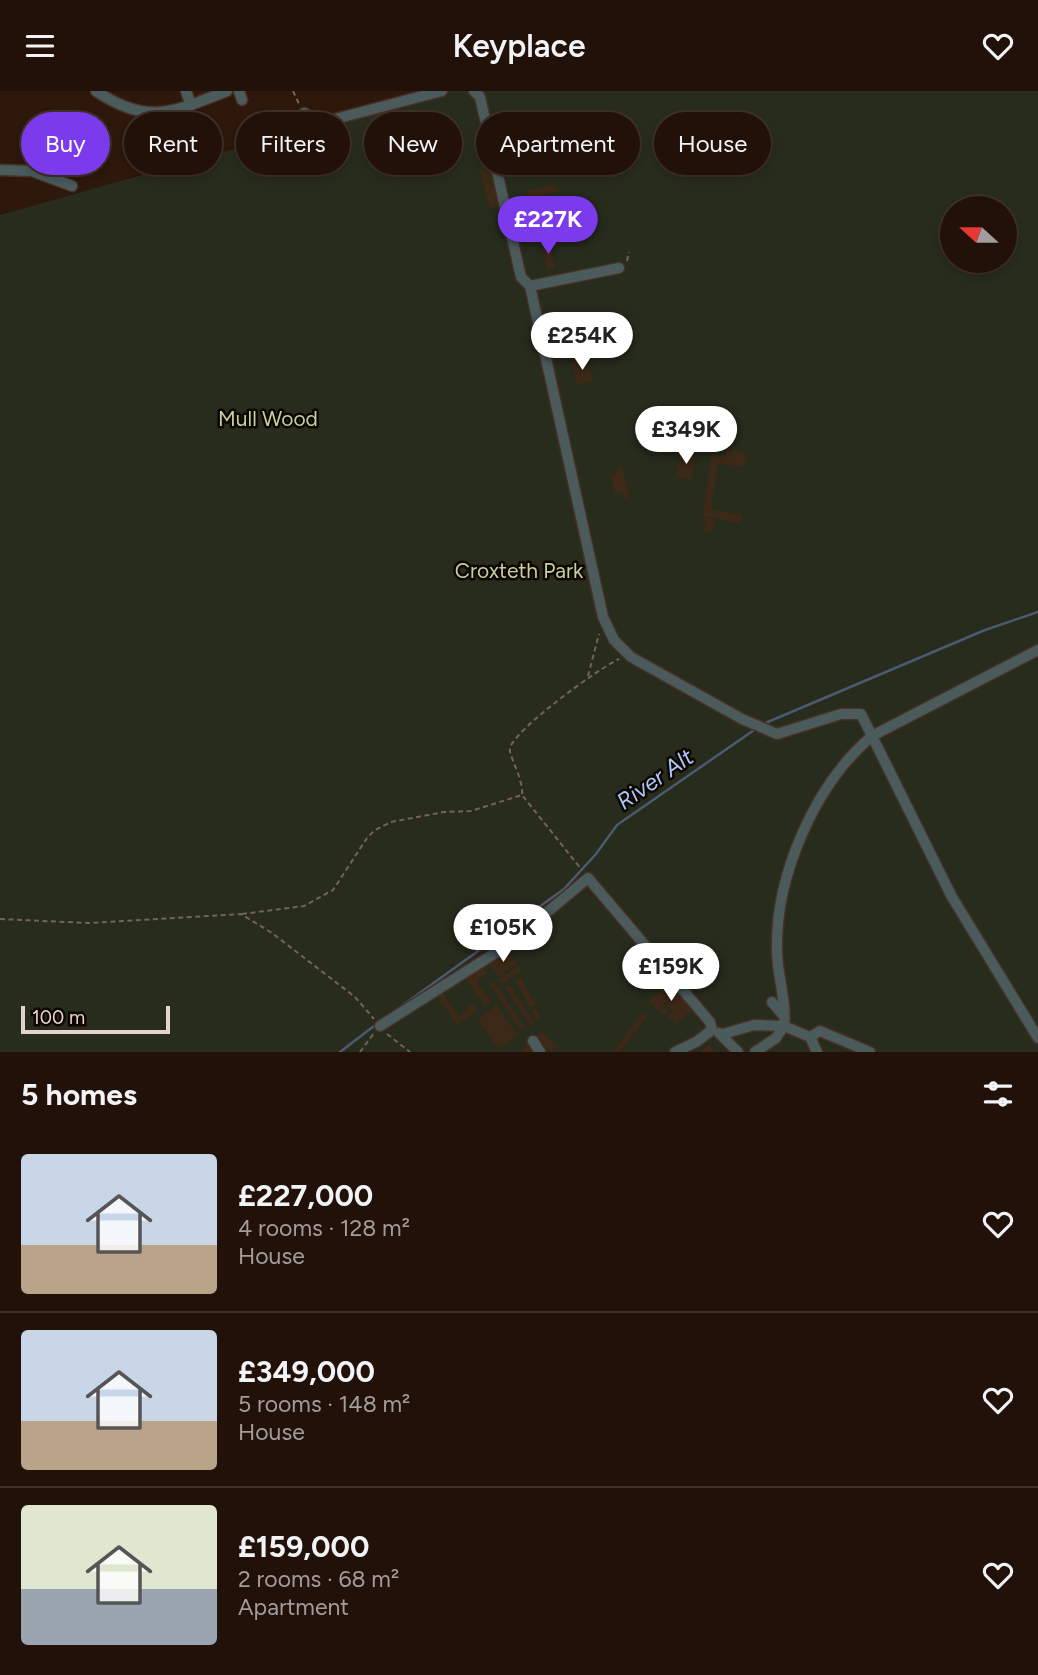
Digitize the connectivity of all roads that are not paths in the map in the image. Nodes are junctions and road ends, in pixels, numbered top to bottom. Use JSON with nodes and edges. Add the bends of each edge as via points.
{"nodes":[{"id":1,"x":96,"y":91,"type":"edge"},
{"id":2,"x":186,"y":91,"type":"edge"},
{"id":3,"x":227,"y":91,"type":"edge"},
{"id":4,"x":442,"y":91,"type":"edge"},
{"id":5,"x":474,"y":91,"type":"edge"},
{"id":6,"x":191,"y":105,"type":"junction"},
{"id":7,"x":350,"y":115,"type":"edge"},
{"id":8,"x":0,"y":170,"type":"edge"},
{"id":9,"x":72,"y":186,"type":"dead end"},
{"id":10,"x":619,"y":268,"type":"dead end"},
{"id":11,"x":530,"y":286,"type":"junction"},
{"id":12,"x":1038,"y":650,"type":"edge"},
{"id":13,"x":872,"y":736,"type":"junction"},
{"id":14,"x":772,"y":1002,"type":"dead end"},
{"id":15,"x":784,"y":1020,"type":"junction"},
{"id":16,"x":380,"y":1026,"type":"road end"},
{"id":17,"x":712,"y":1030,"type":"junction"},
{"id":18,"x":723,"y":1034,"type":"junction"},
{"id":19,"x":810,"y":1037,"type":"junction"},
{"id":20,"x":1038,"y":1038,"type":"edge"},
{"id":21,"x":533,"y":1041,"type":"dead end"},
{"id":22,"x":540,"y":1052,"type":"edge"},
{"id":23,"x":675,"y":1052,"type":"edge"},
{"id":24,"x":738,"y":1052,"type":"edge"},
{"id":25,"x":755,"y":1052,"type":"edge"},
{"id":26,"x":817,"y":1052,"type":"edge"},
{"id":27,"x":870,"y":1052,"type":"edge"}],
"edges":[{"from":1,"to":6,"type":"street","via":[[133,111],[163,113]]},
{"from":2,"to":6,"type":"street"},
{"from":3,"to":6,"type":"street"},
{"from":4,"to":7,"type":"street"},
{"from":5,"to":11,"type":"street","via":[[480,97],[521,277]]},
{"from":8,"to":9,"type":"street","via":[[32,171]]},
{"from":10,"to":11,"type":"street"},
{"from":11,"to":13,"type":"street","via":[[603,617],[614,640],[631,657],[766,730],[777,734],[841,714],[861,714]]},
{"from":12,"to":13,"type":"street"},
{"from":13,"to":15,"type":"street","via":[[846,761],[826,792],[789,876],[776,948]]},
{"from":13,"to":20,"type":"street","via":[[947,888]]},
{"from":14,"to":15,"type":"street"},
{"from":15,"to":18,"type":"street"},
{"from":15,"to":19,"type":"street"},
{"from":15,"to":25,"type":"street","via":[[776,1038]]},
{"from":16,"to":17,"type":"street","via":[[508,945],[588,878],[710,1022]]},
{"from":17,"to":18,"type":"street"},
{"from":17,"to":23,"type":"street"},
{"from":18,"to":24,"type":"street"},
{"from":19,"to":26,"type":"street"},
{"from":19,"to":27,"type":"street","via":[[820,1031]]},
{"from":21,"to":22,"type":"street"}]}
